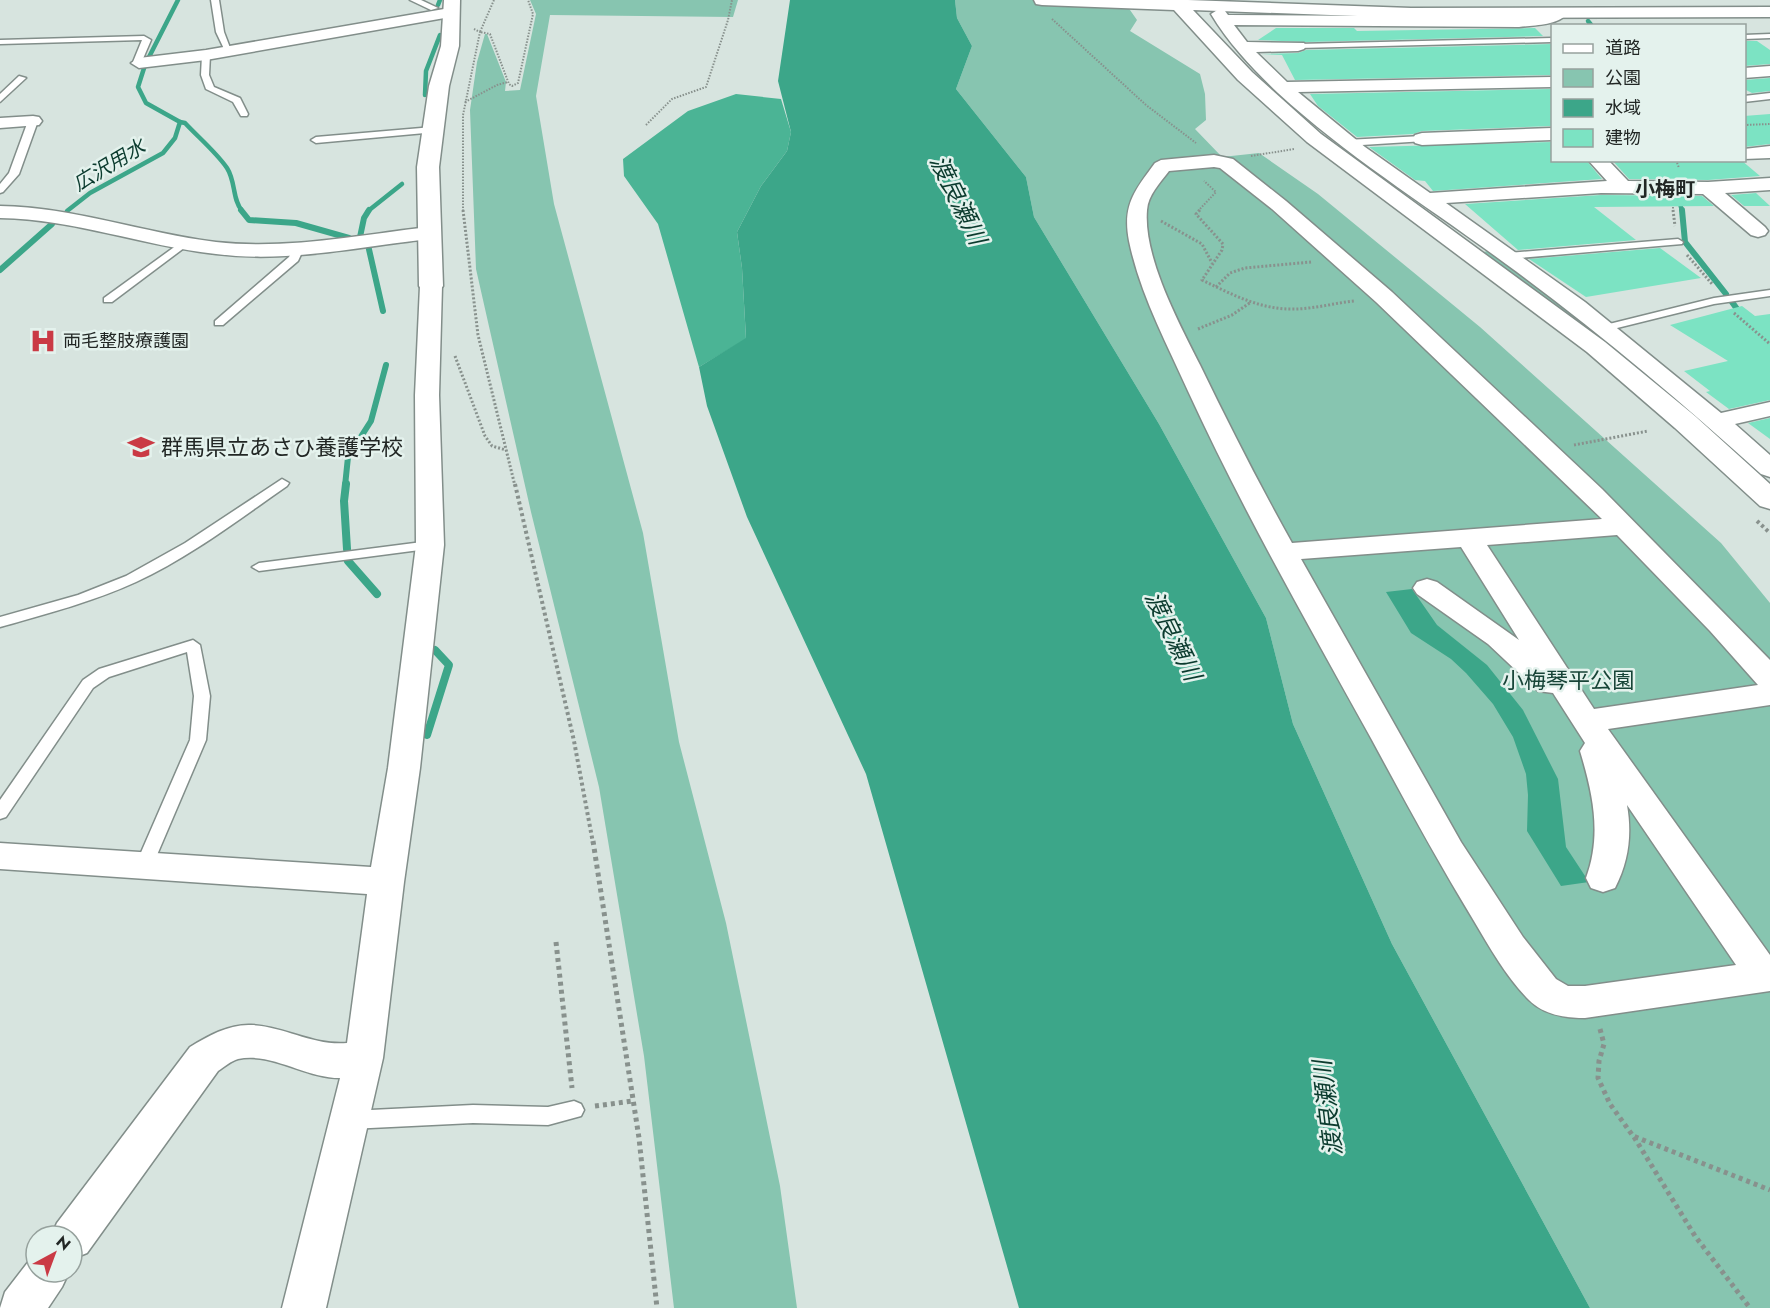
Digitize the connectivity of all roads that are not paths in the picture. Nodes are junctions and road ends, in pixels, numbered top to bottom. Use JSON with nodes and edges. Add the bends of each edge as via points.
{"nodes":[{"id":1,"x":215,"y":0,"type":"edge"},
{"id":2,"x":414,"y":0,"type":"edge"},
{"id":3,"x":1042,"y":0,"type":"edge"},
{"id":4,"x":1525,"y":0,"type":"edge"},
{"id":5,"x":1177,"y":3,"type":"edge"},
{"id":6,"x":1770,"y":4,"type":"edge"},
{"id":7,"x":1734,"y":6,"type":"edge"},
{"id":8,"x":447,"y":7,"type":"edge"},
{"id":9,"x":1555,"y":10,"type":"junction"},
{"id":10,"x":1219,"y":11,"type":"edge"},
{"id":11,"x":1770,"y":12,"type":"edge"},
{"id":12,"x":1770,"y":36,"type":"edge"},
{"id":13,"x":1746,"y":37,"type":"edge"},
{"id":14,"x":1551,"y":40,"type":"edge"},
{"id":15,"x":0,"y":42,"type":"edge"},
{"id":16,"x":1298,"y":46,"type":"joint"},
{"id":17,"x":1242,"y":47,"type":"junction"},
{"id":18,"x":229,"y":51,"type":"junction"},
{"id":19,"x":206,"y":55,"type":"junction"},
{"id":20,"x":139,"y":63,"type":"joint"},
{"id":21,"x":1770,"y":71,"type":"edge"},
{"id":22,"x":1746,"y":73,"type":"edge"},
{"id":23,"x":22,"y":78,"type":"dead end"},
{"id":24,"x":1551,"y":82,"type":"edge"},
{"id":25,"x":1283,"y":87,"type":"junction"},
{"id":26,"x":1770,"y":96,"type":"edge"},
{"id":27,"x":0,"y":99,"type":"edge"},
{"id":28,"x":1746,"y":99,"type":"edge"},
{"id":29,"x":244,"y":114,"type":"dead end"},
{"id":30,"x":33,"y":121,"type":"joint"},
{"id":31,"x":0,"y":123,"type":"edge"},
{"id":32,"x":434,"y":130,"type":"junction"},
{"id":33,"x":1551,"y":134,"type":"edge"},
{"id":34,"x":1422,"y":139,"type":"joint"},
{"id":35,"x":316,"y":140,"type":"dead end"},
{"id":36,"x":1346,"y":143,"type":"junction"},
{"id":37,"x":1770,"y":152,"type":"edge"},
{"id":38,"x":1749,"y":154,"type":"dead end"},
{"id":39,"x":1599,"y":162,"type":"edge"},
{"id":40,"x":1768,"y":185,"type":"edge"},
{"id":41,"x":1622,"y":186,"type":"junction"},
{"id":42,"x":1708,"y":188,"type":"junction"},
{"id":43,"x":0,"y":190,"type":"edge"},
{"id":44,"x":1424,"y":200,"type":"junction"},
{"id":45,"x":0,"y":212,"type":"edge"},
{"id":46,"x":1758,"y":231,"type":"dead end"},
{"id":47,"x":429,"y":233,"type":"junction"},
{"id":48,"x":184,"y":243,"type":"junction"},
{"id":49,"x":1678,"y":243,"type":"road end"},
{"id":50,"x":299,"y":248,"type":"junction"},
{"id":51,"x":1508,"y":256,"type":"junction"},
{"id":52,"x":431,"y":286,"type":"joint"},
{"id":53,"x":1770,"y":293,"type":"edge"},
{"id":54,"x":108,"y":300,"type":"dead end"},
{"id":55,"x":219,"y":323,"type":"dead end"},
{"id":56,"x":1605,"y":328,"type":"junction"},
{"id":57,"x":1770,"y":409,"type":"edge"},
{"id":58,"x":1717,"y":421,"type":"junction"},
{"id":59,"x":1770,"y":470,"type":"edge"},
{"id":60,"x":282,"y":483,"type":"dead end"},
{"id":61,"x":1770,"y":500,"type":"edge"},
{"id":62,"x":1624,"y":526,"type":"junction"},
{"id":63,"x":1469,"y":538,"type":"junction"},
{"id":64,"x":430,"y":545,"type":"junction"},
{"id":65,"x":1282,"y":552,"type":"junction"},
{"id":66,"x":259,"y":567,"type":"dead end"},
{"id":67,"x":1427,"y":588,"type":"dead end"},
{"id":68,"x":0,"y":622,"type":"edge"},
{"id":69,"x":1770,"y":679,"type":"edge"},
{"id":70,"x":1770,"y":694,"type":"edge"},
{"id":71,"x":1586,"y":721,"type":"junction"},
{"id":72,"x":0,"y":813,"type":"edge"},
{"id":73,"x":0,"y":856,"type":"edge"},
{"id":74,"x":145,"y":864,"type":"junction"},
{"id":75,"x":1603,"y":878,"type":"dead end"},
{"id":76,"x":386,"y":882,"type":"junction"},
{"id":77,"x":1768,"y":977,"type":"edge"},
{"id":78,"x":364,"y":1058,"type":"junction"},
{"id":79,"x":582,"y":1108,"type":"road end"},
{"id":80,"x":350,"y":1120,"type":"junction"},
{"id":81,"x":82,"y":1224,"type":"edge"},
{"id":82,"x":38,"y":1284,"type":"edge"},
{"id":83,"x":21,"y":1308,"type":"edge"},
{"id":84,"x":304,"y":1308,"type":"edge"}],
"edges":[{"from":1,"to":18,"type":"lane","via":[[220,32]]},
{"from":2,"to":8,"type":"lane"},
{"from":3,"to":5,"type":"street"},
{"from":4,"to":9,"type":"street"},
{"from":5,"to":9,"type":"street","via":[[1411,13]]},
{"from":5,"to":61,"type":"street","via":[[1239,70],[1314,138],[1596,346]]},
{"from":6,"to":7,"type":"street"},
{"from":7,"to":9,"type":"street"},
{"from":7,"to":11,"type":"street"},
{"from":7,"to":12,"type":"street"},
{"from":8,"to":18,"type":"street"},
{"from":8,"to":32,"type":"street","via":[[450,46],[439,86]]},
{"from":9,"to":10,"type":"street"},
{"from":9,"to":10,"type":"street","via":[[1551,18],[1519,22],[1350,20]]},
{"from":10,"to":17,"type":"street"},
{"from":12,"to":13,"type":"lane"},
{"from":14,"to":16,"type":"lane"},
{"from":15,"to":20,"type":"lane","via":[[146,39]]},
{"from":16,"to":17,"type":"street"},
{"from":17,"to":25,"type":"street"},
{"from":18,"to":19,"type":"street"},
{"from":19,"to":20,"type":"street"},
{"from":19,"to":29,"type":"lane","via":[[205,75],[210,89],[237,100]]},
{"from":21,"to":22,"type":"street"},
{"from":23,"to":27,"type":"lane"},
{"from":24,"to":25,"type":"street"},
{"from":25,"to":36,"type":"street"},
{"from":26,"to":28,"type":"lane"},
{"from":30,"to":31,"type":"street"},
{"from":30,"to":43,"type":"lane","via":[[14,174]]},
{"from":32,"to":35,"type":"lane"},
{"from":32,"to":47,"type":"street","via":[[428,168]]},
{"from":33,"to":34,"type":"street"},
{"from":34,"to":36,"type":"lane"},
{"from":36,"to":44,"type":"street"},
{"from":37,"to":38,"type":"street"},
{"from":39,"to":41,"type":"street"},
{"from":40,"to":42,"type":"street"},
{"from":41,"to":42,"type":"street"},
{"from":41,"to":44,"type":"street"},
{"from":42,"to":46,"type":"street"},
{"from":44,"to":51,"type":"street"},
{"from":45,"to":48,"type":"street","via":[[49,215]]},
{"from":47,"to":50,"type":"street"},
{"from":47,"to":52,"type":"street"},
{"from":48,"to":50,"type":"street","via":[[238,250]]},
{"from":48,"to":54,"type":"lane"},
{"from":49,"to":51,"type":"lane"},
{"from":50,"to":55,"type":"lane","via":[[294,259]]},
{"from":51,"to":56,"type":"street"},
{"from":52,"to":64,"type":"street","via":[[427,395]]},
{"from":53,"to":56,"type":"lane","via":[[1714,301]]},
{"from":56,"to":58,"type":"street"},
{"from":57,"to":58,"type":"street"},
{"from":58,"to":59,"type":"street"},
{"from":60,"to":68,"type":"lane","via":[[196,542],[128,580]]},
{"from":62,"to":63,"type":"street"},
{"from":62,"to":65,"type":"street","via":[[1384,297],[1238,170],[1212,171],[1168,164],[1141,196],[1137,218],[1156,297],[1236,467]]},
{"from":62,"to":69,"type":"street"},
{"from":63,"to":65,"type":"street"},
{"from":63,"to":71,"type":"street"},
{"from":64,"to":66,"type":"lane"},
{"from":64,"to":76,"type":"street","via":[[404,768]]},
{"from":65,"to":77,"type":"street","via":[[1449,850],[1510,948],[1543,990],[1563,1002],[1586,1002]]},
{"from":67,"to":71,"type":"street","via":[[1498,637]]},
{"from":70,"to":71,"type":"street"},
{"from":71,"to":75,"type":"street","via":[[1609,790],[1612,813],[1609,865]]},
{"from":71,"to":77,"type":"street"},
{"from":72,"to":74,"type":"lane","via":[[88,684],[104,673],[193,645],[202,696],[198,740]]},
{"from":73,"to":74,"type":"street"},
{"from":74,"to":76,"type":"street"},
{"from":76,"to":78,"type":"street"},
{"from":78,"to":80,"type":"street"},
{"from":78,"to":81,"type":"street","via":[[328,1060],[240,1040],[220,1047],[204,1059]]},
{"from":79,"to":80,"type":"lane","via":[[548,1116],[473,1114]]},
{"from":80,"to":84,"type":"street"},
{"from":82,"to":83,"type":"street"}]}
